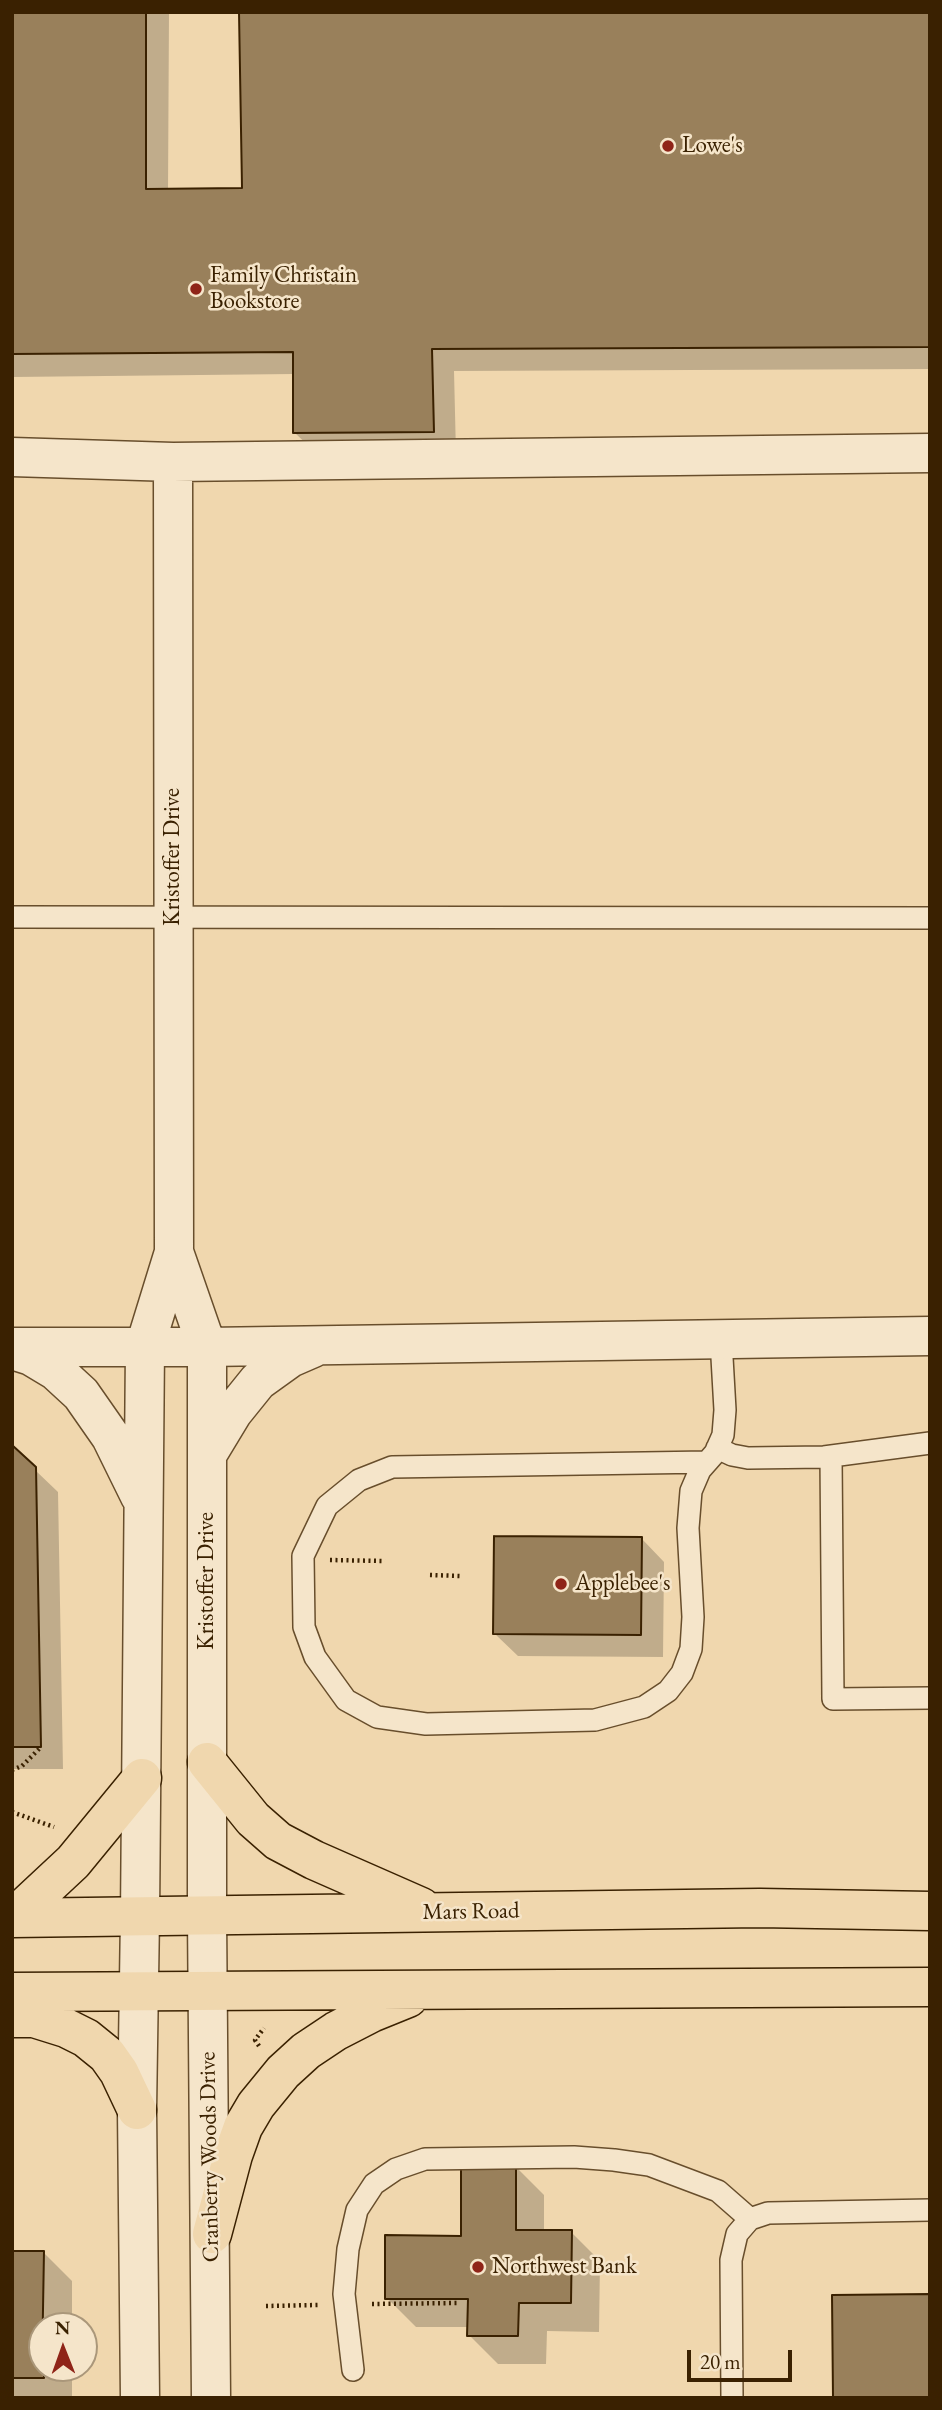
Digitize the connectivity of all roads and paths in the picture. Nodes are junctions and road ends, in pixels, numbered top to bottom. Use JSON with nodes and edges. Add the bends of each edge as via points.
{"nodes":[{"id":1,"x":930,"y":453,"type":"edge"},
{"id":2,"x":12,"y":457,"type":"edge"},
{"id":3,"x":173,"y":462,"type":"junction"},
{"id":4,"x":173,"y":916,"type":"junction"},
{"id":5,"x":12,"y":917,"type":"edge"},
{"id":6,"x":930,"y":918,"type":"edge"},
{"id":7,"x":174,"y":1252,"type":"junction"},
{"id":8,"x":930,"y":1336,"type":"edge"},
{"id":9,"x":720,"y":1340,"type":"junction"},
{"id":10,"x":325,"y":1345,"type":"junction"},
{"id":11,"x":145,"y":1346,"type":"junction"},
{"id":12,"x":207,"y":1347,"type":"junction"},
{"id":13,"x":12,"y":1349,"type":"edge"},
{"id":14,"x":930,"y":1443,"type":"edge"},
{"id":15,"x":207,"y":1455,"type":"junction"},
{"id":16,"x":712,"y":1455,"type":"junction"},
{"id":17,"x":831,"y":1456,"type":"junction"},
{"id":18,"x":144,"y":1503,"type":"junction"},
{"id":19,"x":303,"y":1561,"type":"junction"},
{"id":20,"x":385,"y":1561,"type":"dead end"},
{"id":21,"x":430,"y":1575,"type":"dead end"},
{"id":22,"x":461,"y":1576,"type":"dead end"},
{"id":23,"x":930,"y":1698,"type":"edge"},
{"id":24,"x":41,"y":1747,"type":"dead end"},
{"id":25,"x":207,"y":1762,"type":"junction"},
{"id":26,"x":12,"y":1770,"type":"edge"},
{"id":27,"x":142,"y":1778,"type":"junction"},
{"id":28,"x":12,"y":1812,"type":"edge"},
{"id":29,"x":62,"y":1829,"type":"dead end"},
{"id":30,"x":930,"y":1911,"type":"edge"},
{"id":31,"x":432,"y":1912,"type":"junction"},
{"id":32,"x":140,"y":1916,"type":"junction"},
{"id":33,"x":207,"y":1916,"type":"junction"},
{"id":34,"x":13,"y":1919,"type":"edge"},
{"id":35,"x":930,"y":1987,"type":"edge"},
{"id":36,"x":428,"y":1990,"type":"junction"},
{"id":37,"x":12,"y":1992,"type":"edge"},
{"id":38,"x":139,"y":1993,"type":"junction"},
{"id":39,"x":208,"y":1993,"type":"junction"},
{"id":40,"x":12,"y":2018,"type":"edge"},
{"id":41,"x":268,"y":2022,"type":"dead end"},
{"id":42,"x":260,"y":2049,"type":"dead end"},
{"id":43,"x":137,"y":2110,"type":"junction"},
{"id":44,"x":930,"y":2210,"type":"edge"},
{"id":45,"x":750,"y":2219,"type":"junction"},
{"id":46,"x":212,"y":2234,"type":"junction"},
{"id":47,"x":353,"y":2370,"type":"dead end"},
{"id":48,"x":140,"y":2398,"type":"edge"},
{"id":49,"x":211,"y":2398,"type":"edge"},
{"id":50,"x":732,"y":2398,"type":"edge"}],
"edges":[{"from":1,"to":3,"type":"street"},
{"from":2,"to":3,"type":"street"},
{"from":3,"to":4,"type":"street","name":"Kristoffer Drive"},
{"from":4,"to":5,"type":"lane"},
{"from":4,"to":6,"type":"lane"},
{"from":4,"to":7,"type":"street","name":"Kristoffer Drive"},
{"from":7,"to":11,"type":"street","name":"Kristoffer Drive"},
{"from":7,"to":12,"type":"street","name":"Kristoffer Drive"},
{"from":8,"to":9,"type":"street"},
{"from":9,"to":10,"type":"street"},
{"from":9,"to":16,"type":"lane","via":[[725,1410],[723,1435]]},
{"from":10,"to":12,"type":"street"},
{"from":10,"to":15,"type":"street","via":[[290,1358],[258,1381]]},
{"from":11,"to":12,"type":"street"},
{"from":11,"to":13,"type":"street"},
{"from":11,"to":18,"type":"street","name":"Kristoffer Drive"},
{"from":12,"to":15,"type":"street","name":"Kristoffer Drive"},
{"from":13,"to":18,"type":"street","via":[[56,1371],[81,1394],[111,1437]]},
{"from":14,"to":17,"type":"lane"},
{"from":15,"to":25,"type":"street","name":"Kristoffer Drive"},
{"from":16,"to":17,"type":"lane"},
{"from":16,"to":19,"type":"lane","via":[[392,1467],[359,1480],[327,1506]]},
{"from":16,"to":19,"type":"lane","via":[[691,1491],[688,1528],[693,1618],[691,1649],[682,1673],[668,1691],[644,1707],[596,1720],[426,1724],[377,1717],[346,1700],[315,1657],[304,1627]]},
{"from":17,"to":23,"type":"lane","via":[[833,1699]]},
{"from":18,"to":27,"type":"street","name":"Kristoffer Drive"},
{"from":19,"to":20,"type":"path"},
{"from":21,"to":22,"type":"path"},
{"from":24,"to":26,"type":"path"},
{"from":25,"to":31,"type":"main road","via":[[253,1819],[278,1841]]},
{"from":25,"to":33,"type":"street","name":"Kristoffer Drive"},
{"from":27,"to":32,"type":"street","name":"Kristoffer Drive"},
{"from":27,"to":34,"type":"main road","via":[[73,1862]]},
{"from":28,"to":29,"type":"path"},
{"from":30,"to":31,"type":"main road","name":"Mars Road"},
{"from":31,"to":33,"type":"main road","name":"Mars Road"},
{"from":32,"to":33,"type":"main road","name":"Mars Road"},
{"from":32,"to":34,"type":"main road","name":"Mars Road"},
{"from":32,"to":38,"type":"street"},
{"from":33,"to":39,"type":"street","name":"Cranberry Woods Drive"},
{"from":35,"to":36,"type":"main road"},
{"from":36,"to":39,"type":"main road"},
{"from":36,"to":46,"type":"main road","via":[[336,2031],[283,2072],[243,2127]]},
{"from":37,"to":38,"type":"main road"},
{"from":38,"to":39,"type":"main road"},
{"from":38,"to":43,"type":"street"},
{"from":39,"to":46,"type":"street","name":"Cranberry Woods Drive"},
{"from":40,"to":43,"type":"main road","via":[[34,2018],[86,2038],[107,2055]]},
{"from":41,"to":42,"type":"path","via":[[255,2040]]},
{"from":43,"to":48,"type":"street"},
{"from":44,"to":45,"type":"lane","via":[[768,2213]]},
{"from":45,"to":47,"type":"lane","via":[[718,2191],[649,2165],[614,2160],[425,2159],[396,2169],[374,2184],[357,2210],[348,2249],[344,2294]]},
{"from":45,"to":50,"type":"lane","via":[[737,2234],[731,2260]]},
{"from":46,"to":49,"type":"street","name":"Cranberry Woods Drive"}]}
